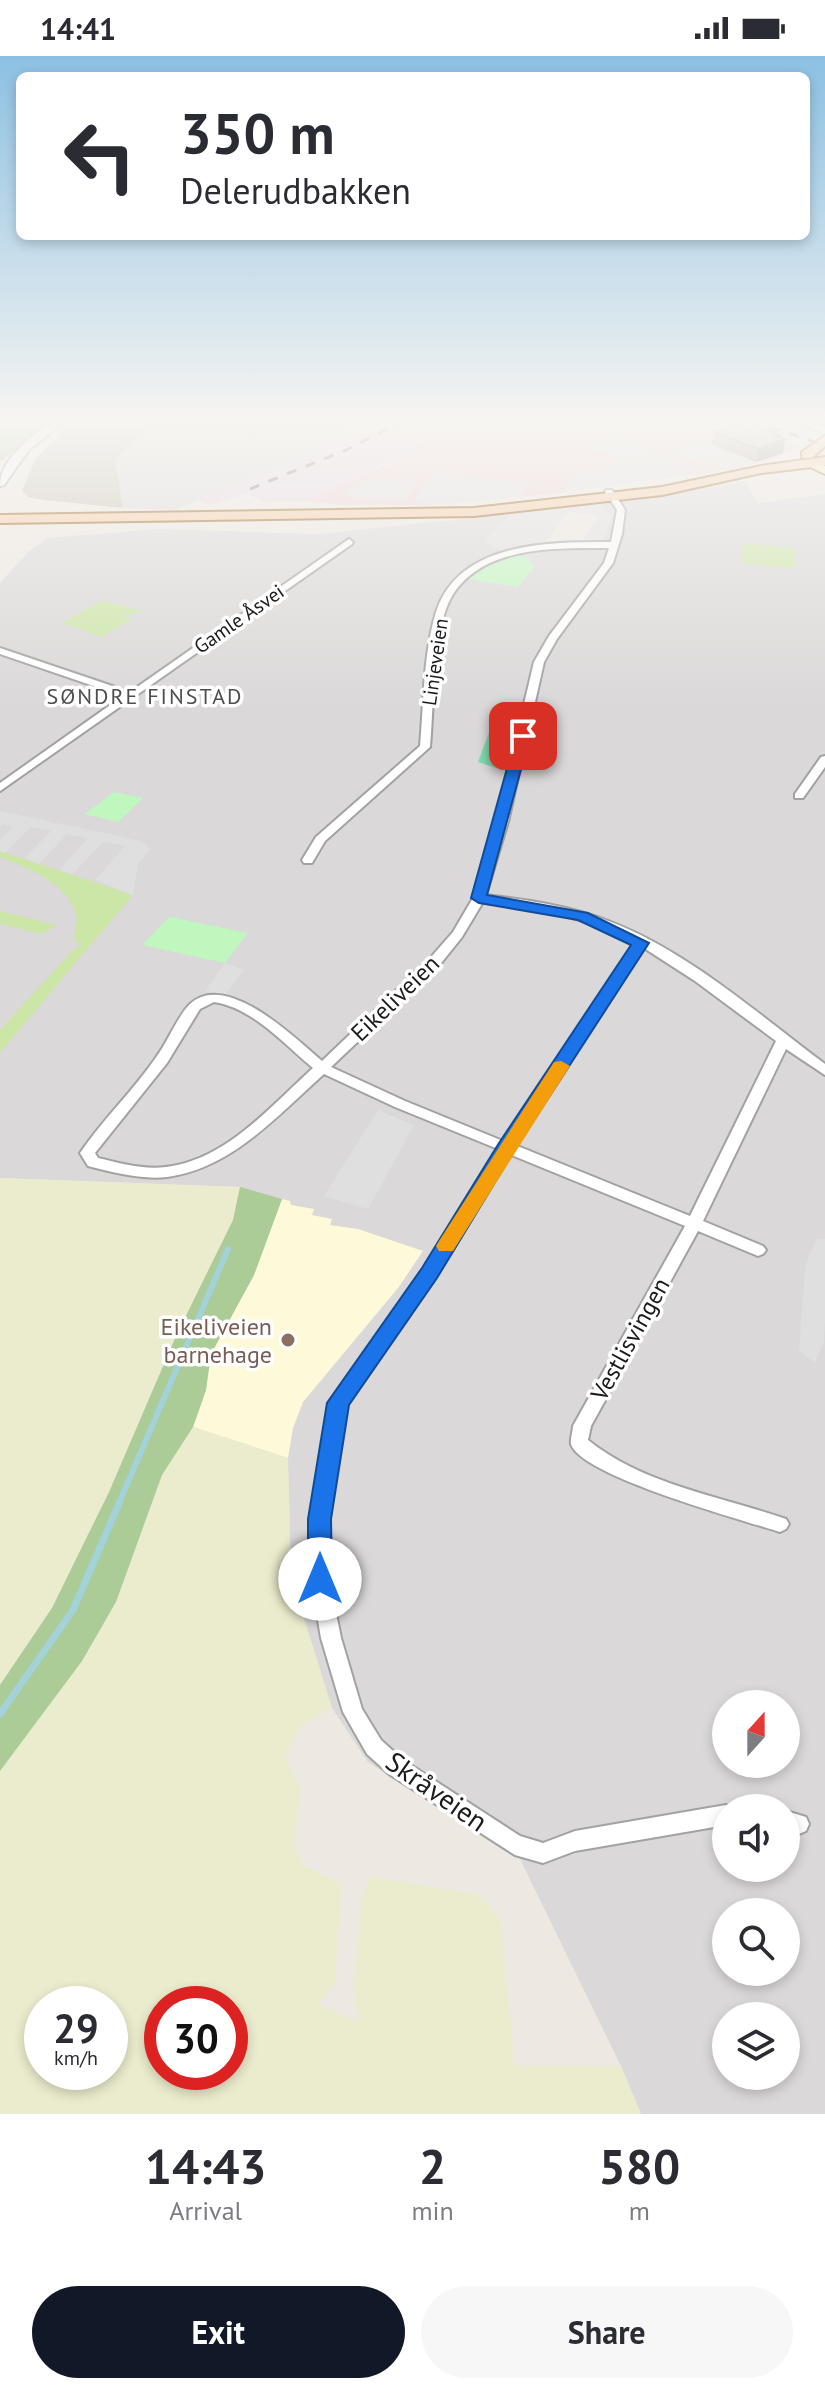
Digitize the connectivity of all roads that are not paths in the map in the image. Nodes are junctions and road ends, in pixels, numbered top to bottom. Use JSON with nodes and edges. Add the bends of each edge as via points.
{"nodes":[{"id":1,"x":45,"y":516,"type":"edge"},
{"id":2,"x":376,"y":516,"type":"edge"},
{"id":3,"x":620,"y":516,"type":"edge"},
{"id":4,"x":349,"y":542,"type":"dead end"},
{"id":5,"x":615,"y":545,"type":"junction"},
{"id":6,"x":0,"y":651,"type":"edge"},
{"id":7,"x":129,"y":695,"type":"junction"},
{"id":8,"x":825,"y":759,"type":"edge"},
{"id":9,"x":0,"y":788,"type":"edge"},
{"id":10,"x":799,"y":796,"type":"dead end"},
{"id":11,"x":308,"y":860,"type":"dead end"},
{"id":12,"x":479,"y":898,"type":"junction"},
{"id":13,"x":641,"y":943,"type":"junction"},
{"id":14,"x":783,"y":1041,"type":"junction"},
{"id":15,"x":322,"y":1068,"type":"junction"},
{"id":16,"x":825,"y":1071,"type":"edge"},
{"id":17,"x":506,"y":1148,"type":"junction"},
{"id":18,"x":694,"y":1224,"type":"junction"},
{"id":19,"x":758,"y":1250,"type":"dead end"},
{"id":20,"x":780,"y":1524,"type":"dead end"},
{"id":21,"x":712,"y":1817,"type":"edge"}],
"edges":[{"from":1,"to":2,"type":"main road"},
{"from":3,"to":5,"type":"street","name":"Eikeliveien"},
{"from":4,"to":7,"type":"street","name":"Gamle Åsvei"},
{"from":5,"to":11,"type":"street","name":"Linjeveien","via":[[505,555],[459,581],[440,617],[425,747],[320,839]]},
{"from":5,"to":12,"type":"street","name":"Eikeliveien","via":[[595,584],[544,650]]},
{"from":6,"to":7,"type":"street"},
{"from":7,"to":9,"type":"street","name":"Gamle Åsvei"},
{"from":8,"to":10,"type":"street"},
{"from":12,"to":13,"type":"street","via":[[582,916]]},
{"from":12,"to":15,"type":"street","name":"Eikeliveien","via":[[437,959]]},
{"from":13,"to":14,"type":"street"},
{"from":13,"to":17,"type":"street","name":"Skråveien"},
{"from":14,"to":16,"type":"street"},
{"from":14,"to":18,"type":"street","name":"Vestlisvingen"},
{"from":15,"to":15,"type":"street","name":"Eikeliveien","via":[[239,1004],[220,998],[204,1001],[195,1006],[162,1060],[87,1153],[93,1162],[129,1169],[166,1172],[198,1164],[223,1153]]},
{"from":15,"to":17,"type":"street"},
{"from":17,"to":18,"type":"street"},
{"from":17,"to":21,"type":"street","name":"Skråveien","via":[[429,1273],[338,1403],[320,1519],[320,1579],[353,1712],[374,1747],[396,1767],[515,1845],[543,1853],[575,1841]]},
{"from":18,"to":19,"type":"street"},
{"from":18,"to":20,"type":"street","name":"Vestlisvingen","via":[[582,1426],[579,1443],[590,1455],[649,1480]]}]}
